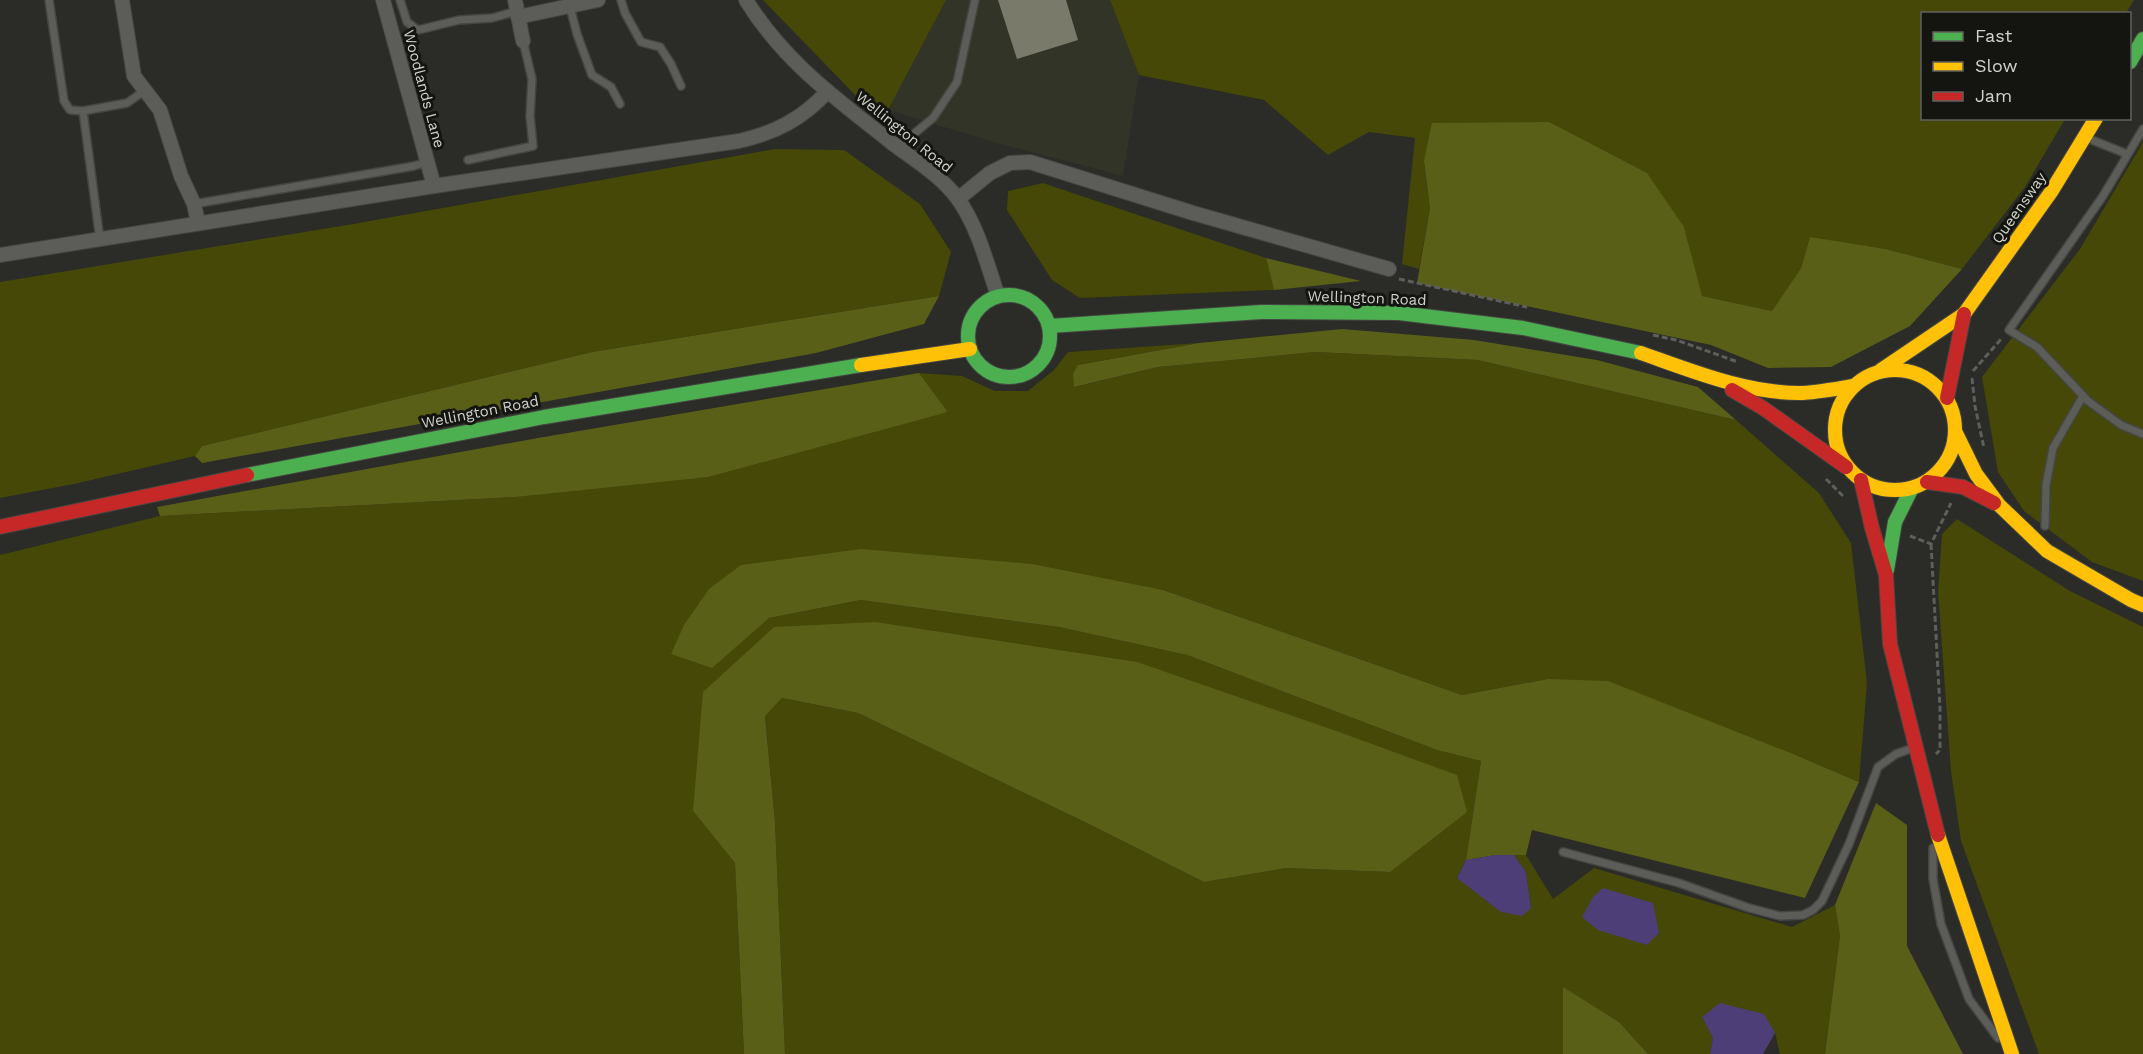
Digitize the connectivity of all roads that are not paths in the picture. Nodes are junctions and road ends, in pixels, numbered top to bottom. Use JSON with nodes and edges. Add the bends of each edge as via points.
{"nodes":[{"id":1,"x":49,"y":0,"type":"edge"},
{"id":2,"x":122,"y":0,"type":"edge"},
{"id":3,"x":383,"y":0,"type":"edge"},
{"id":4,"x":400,"y":0,"type":"edge"},
{"id":5,"x":598,"y":0,"type":"edge"},
{"id":6,"x":621,"y":0,"type":"edge"},
{"id":7,"x":746,"y":0,"type":"edge"},
{"id":8,"x":975,"y":0,"type":"edge"},
{"id":9,"x":570,"y":7,"type":"junction"},
{"id":10,"x":517,"y":10,"type":"edge"},
{"id":11,"x":2143,"y":39,"type":"edge"},
{"id":12,"x":523,"y":41,"type":"joint"},
{"id":13,"x":2131,"y":60,"type":"edge"},
{"id":14,"x":681,"y":86,"type":"dead end"},
{"id":15,"x":144,"y":91,"type":"junction"},
{"id":16,"x":827,"y":92,"type":"junction"},
{"id":17,"x":620,"y":104,"type":"dead end"},
{"id":18,"x":83,"y":111,"type":"junction"},
{"id":19,"x":2095,"y":120,"type":"edge"},
{"id":20,"x":2143,"y":129,"type":"edge"},
{"id":21,"x":2084,"y":137,"type":"junction"},
{"id":22,"x":898,"y":147,"type":"junction"},
{"id":23,"x":2127,"y":154,"type":"junction"},
{"id":24,"x":468,"y":160,"type":"dead end"},
{"id":25,"x":427,"y":162,"type":"junction"},
{"id":26,"x":434,"y":186,"type":"junction"},
{"id":27,"x":958,"y":200,"type":"junction"},
{"id":28,"x":194,"y":204,"type":"junction"},
{"id":29,"x":198,"y":223,"type":"junction"},
{"id":30,"x":100,"y":240,"type":"junction"},
{"id":31,"x":0,"y":255,"type":"edge"},
{"id":32,"x":1389,"y":269,"type":"dead end"},
{"id":33,"x":998,"y":296,"type":"junction"},
{"id":34,"x":1964,"y":314,"type":"junction"},
{"id":35,"x":1049,"y":326,"type":"junction"},
{"id":36,"x":970,"y":349,"type":"junction"},
{"id":37,"x":1880,"y":371,"type":"junction"},
{"id":38,"x":1713,"y":378,"type":"junction"},
{"id":39,"x":1852,"y":386,"type":"junction"},
{"id":40,"x":2083,"y":396,"type":"junction"},
{"id":41,"x":1947,"y":398,"type":"junction"},
{"id":42,"x":1956,"y":433,"type":"junction"},
{"id":43,"x":2143,"y":434,"type":"edge"},
{"id":44,"x":1848,"y":469,"type":"junction"},
{"id":45,"x":1861,"y":480,"type":"junction"},
{"id":46,"x":1927,"y":482,"type":"junction"},
{"id":47,"x":1912,"y":488,"type":"junction"},
{"id":48,"x":1999,"y":506,"type":"junction"},
{"id":49,"x":2045,"y":526,"type":"dead end"},
{"id":50,"x":0,"y":527,"type":"edge"},
{"id":51,"x":1886,"y":574,"type":"junction"},
{"id":52,"x":2143,"y":605,"type":"edge"},
{"id":53,"x":1916,"y":747,"type":"junction"},
{"id":54,"x":1933,"y":820,"type":"junction"},
{"id":55,"x":1563,"y":852,"type":"dead end"},
{"id":56,"x":2011,"y":1054,"type":"edge"}],
"edges":[{"from":1,"to":18,"type":"lane","via":[[64,101],[70,110]]},
{"from":2,"to":15,"type":"street","via":[[134,76]]},
{"from":3,"to":25,"type":"street","name":"Woodlands Lane"},
{"from":4,"to":10,"type":"lane","via":[[406,22],[418,30]]},
{"from":5,"to":9,"type":"street"},
{"from":6,"to":14,"type":"lane","via":[[641,42],[660,47]]},
{"from":7,"to":16,"type":"street","name":"Wellington Road","via":[[793,61]]},
{"from":8,"to":22,"type":"lane","via":[[957,82],[933,118]]},
{"from":9,"to":10,"type":"street"},
{"from":9,"to":17,"type":"lane","via":[[592,75],[611,87]]},
{"from":10,"to":12,"type":"street"},
{"from":11,"to":13,"type":"main road"},
{"from":12,"to":24,"type":"lane","via":[[532,79],[533,146]]},
{"from":15,"to":18,"type":"lane","via":[[127,102]]},
{"from":15,"to":28,"type":"street","via":[[159,110]]},
{"from":16,"to":22,"type":"street","name":"Wellington Road"},
{"from":16,"to":26,"type":"street","via":[[800,117],[765,135]]},
{"from":18,"to":30,"type":"lane"},
{"from":19,"to":21,"type":"main road","name":"Queensway"},
{"from":20,"to":23,"type":"lane"},
{"from":21,"to":23,"type":"lane"},
{"from":21,"to":34,"type":"main road","name":"Queensway","via":[[2051,192]]},
{"from":22,"to":27,"type":"street","name":"Wellington Road","via":[[938,178]]},
{"from":23,"to":40,"type":"lane","via":[[2103,196],[2009,330],[2037,346]]},
{"from":25,"to":26,"type":"street","name":"Woodlands Lane"},
{"from":25,"to":28,"type":"lane"},
{"from":26,"to":29,"type":"street"},
{"from":27,"to":32,"type":"street","name":"Wellington Road","via":[[990,173],[1010,163],[1030,162]]},
{"from":27,"to":33,"type":"street","name":"Wellington Road","via":[[974,228]]},
{"from":28,"to":29,"type":"street"},
{"from":29,"to":30,"type":"street"},
{"from":30,"to":31,"type":"street"},
{"from":33,"to":35,"type":"main road","via":[[1024,297],[1044,314]]},
{"from":33,"to":36,"type":"main road","via":[[976,311],[970,323]]},
{"from":34,"to":37,"type":"main road","name":"Queensway"},
{"from":34,"to":41,"type":"main road","name":"Queensway"},
{"from":35,"to":36,"type":"main road","via":[[1051,340],[1047,353],[1028,373],[1014,377],[987,371]]},
{"from":35,"to":38,"type":"main road","name":"Wellington Road","via":[[1261,312],[1399,313],[1523,328],[1637,352]]},
{"from":36,"to":50,"type":"main road","name":"Wellington Road","via":[[543,417]]},
{"from":37,"to":39,"type":"main road"},
{"from":37,"to":41,"type":"main road","via":[[1918,373],[1935,383]]},
{"from":38,"to":39,"type":"main road","name":"Wellington Road","via":[[1785,392]]},
{"from":38,"to":44,"type":"main road","name":"Wellington Road","via":[[1763,408]]},
{"from":39,"to":44,"type":"main road","via":[[1836,417],[1835,436]]},
{"from":40,"to":43,"type":"lane","via":[[2121,425]]},
{"from":40,"to":49,"type":"lane","via":[[2053,448],[2046,485]]},
{"from":41,"to":42,"type":"main road"},
{"from":42,"to":46,"type":"main road","via":[[1952,452],[1942,469]]},
{"from":42,"to":48,"type":"main road","via":[[1976,474]]},
{"from":44,"to":45,"type":"main road"},
{"from":45,"to":47,"type":"main road","via":[[1877,488]]},
{"from":45,"to":51,"type":"main road"},
{"from":46,"to":47,"type":"main road"},
{"from":46,"to":48,"type":"main road","via":[[1964,487]]},
{"from":47,"to":51,"type":"main road","via":[[1895,522]]},
{"from":48,"to":52,"type":"main road","via":[[2047,551]]},
{"from":51,"to":53,"type":"main road","via":[[1890,644]]},
{"from":53,"to":54,"type":"main road"},
{"from":53,"to":55,"type":"lane","via":[[1896,754],[1878,767],[1822,901],[1803,915],[1780,916],[1749,908],[1679,883]]},
{"from":54,"to":56,"type":"main road"},
{"from":54,"to":56,"type":"lane","via":[[1933,879],[1941,924],[1969,999]]}]}
